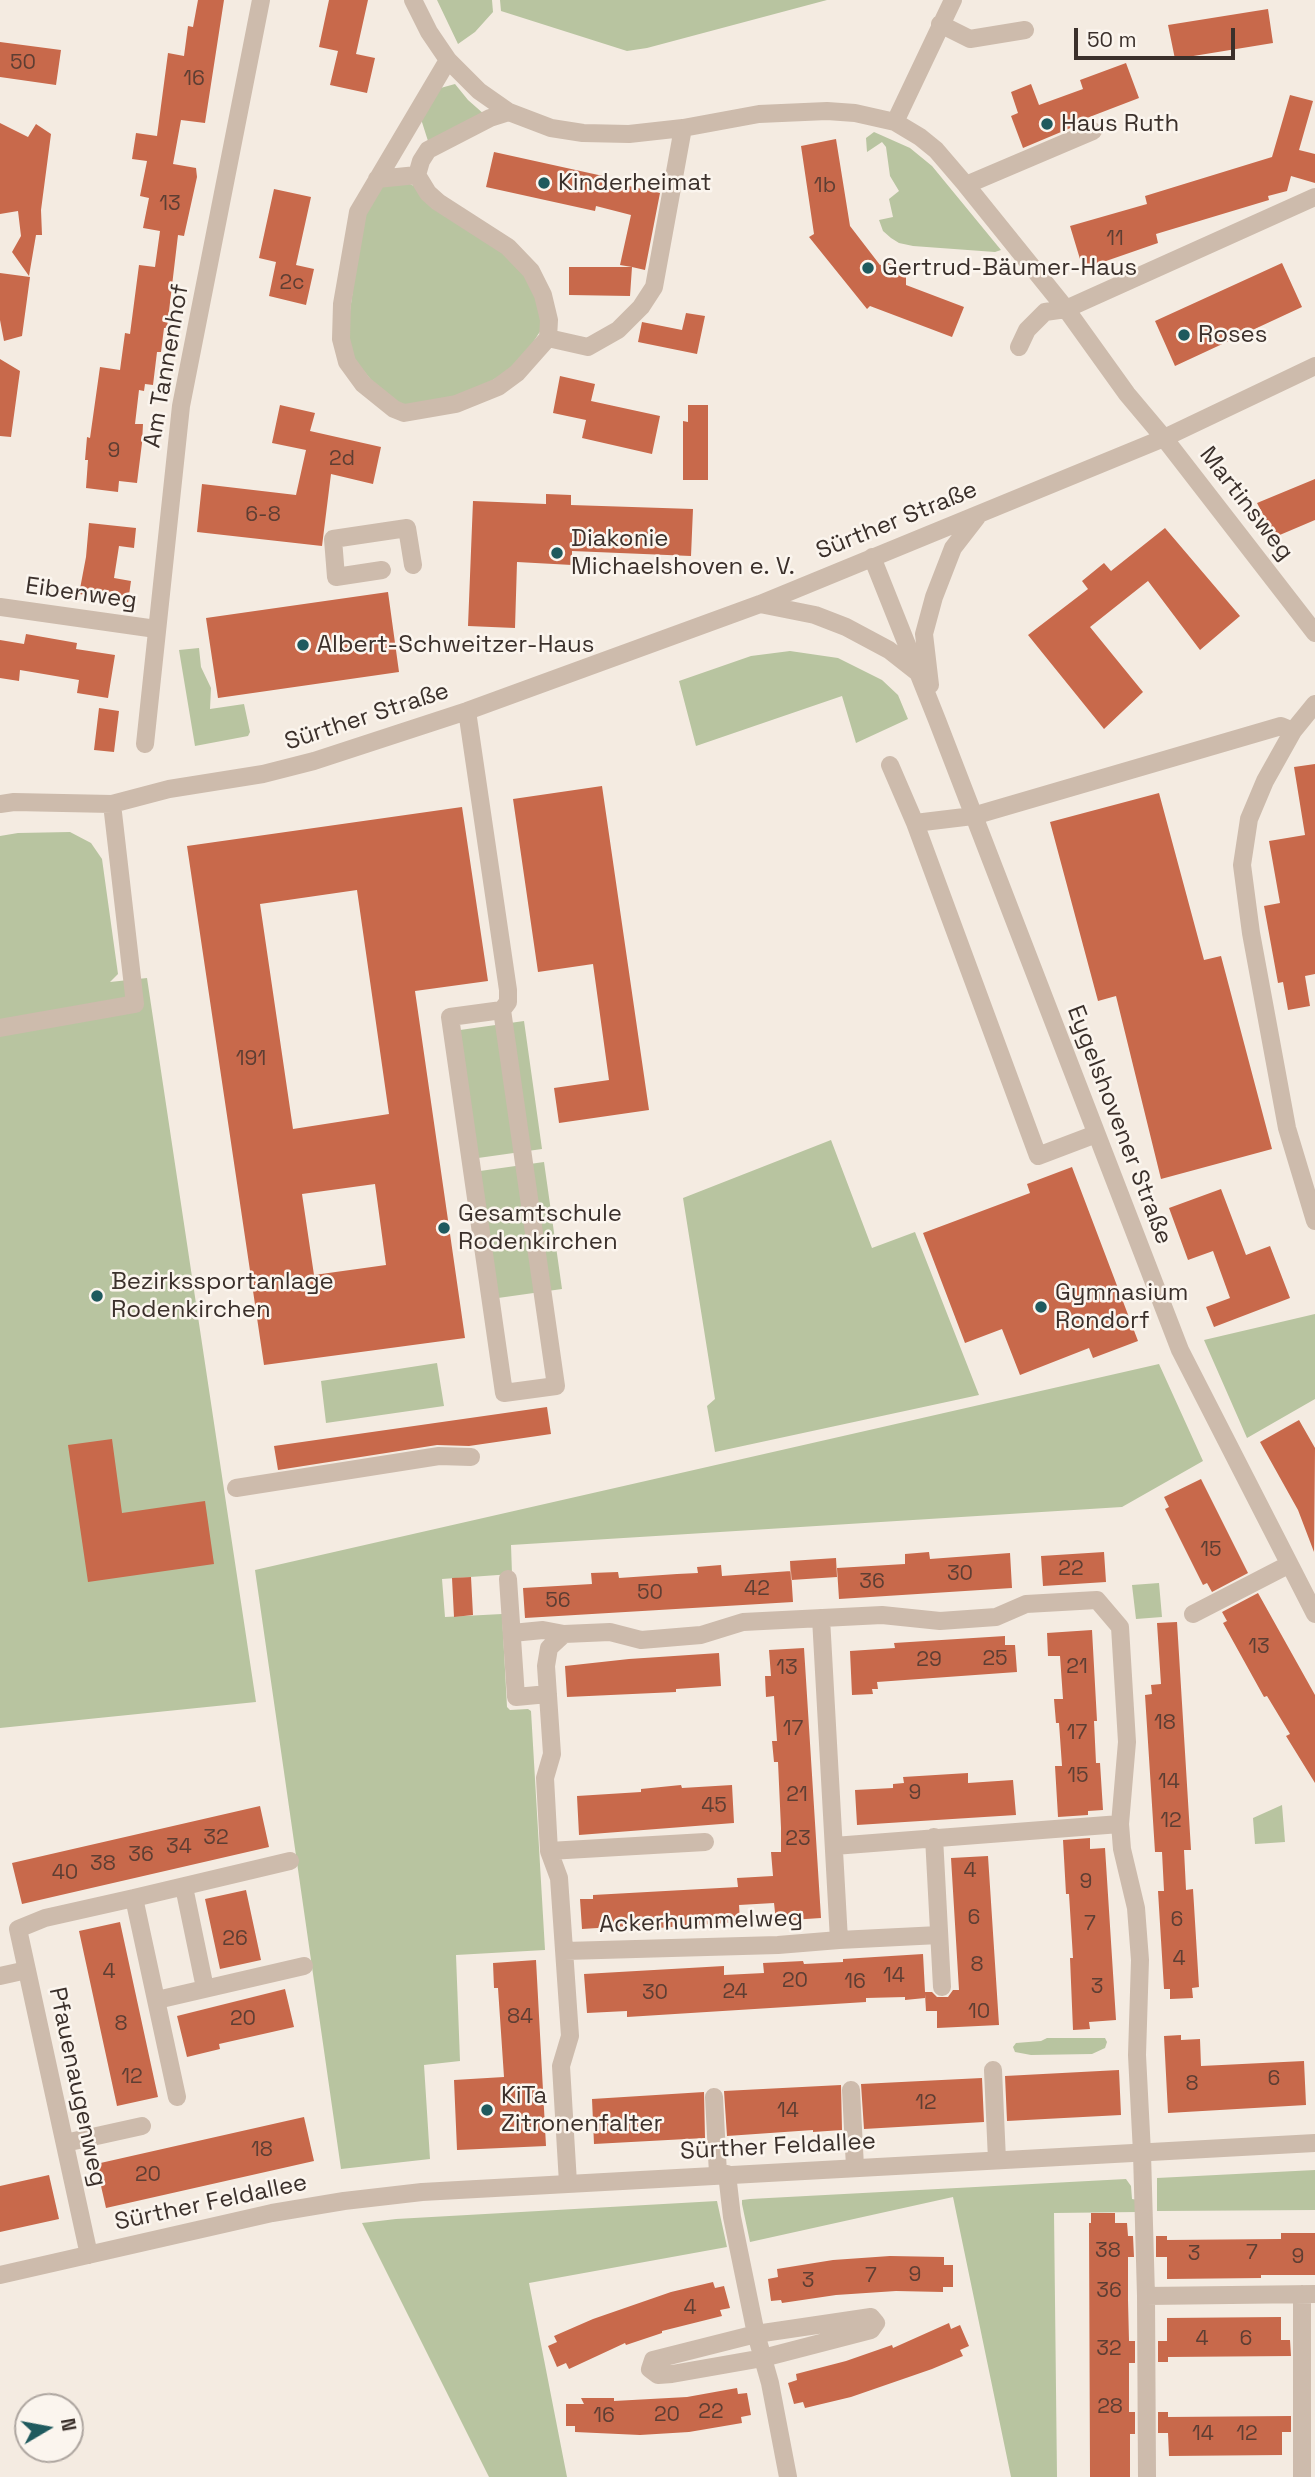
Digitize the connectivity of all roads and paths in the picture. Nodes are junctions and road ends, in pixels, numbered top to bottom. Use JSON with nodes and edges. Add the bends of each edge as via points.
{"nodes":[{"id":1,"x":261,"y":0,"type":"edge"},
{"id":2,"x":414,"y":0,"type":"edge"},
{"id":3,"x":953,"y":0,"type":"edge"},
{"id":4,"x":940,"y":24,"type":"junction"},
{"id":5,"x":1025,"y":30,"type":"dead end"},
{"id":6,"x":448,"y":60,"type":"junction"},
{"id":7,"x":509,"y":112,"type":"junction"},
{"id":8,"x":895,"y":122,"type":"junction"},
{"id":9,"x":683,"y":128,"type":"junction"},
{"id":10,"x":1093,"y":131,"type":"dead end"},
{"id":11,"x":417,"y":175,"type":"junction"},
{"id":12,"x":377,"y":179,"type":"junction"},
{"id":13,"x":966,"y":185,"type":"junction"},
{"id":14,"x":1315,"y":197,"type":"edge"},
{"id":15,"x":1066,"y":309,"type":"junction"},
{"id":16,"x":548,"y":338,"type":"junction"},
{"id":17,"x":1019,"y":347,"type":"dead end"},
{"id":18,"x":1315,"y":366,"type":"edge"},
{"id":19,"x":1164,"y":438,"type":"junction"},
{"id":20,"x":979,"y":515,"type":"junction"},
{"id":21,"x":872,"y":557,"type":"junction"},
{"id":22,"x":413,"y":565,"type":"dead end"},
{"id":23,"x":382,"y":570,"type":"dead end"},
{"id":24,"x":760,"y":604,"type":"junction"},
{"id":25,"x":0,"y":607,"type":"edge"},
{"id":26,"x":156,"y":629,"type":"junction"},
{"id":27,"x":1315,"y":633,"type":"edge"},
{"id":28,"x":917,"y":672,"type":"junction"},
{"id":29,"x":1315,"y":704,"type":"edge"},
{"id":30,"x":467,"y":711,"type":"junction"},
{"id":31,"x":937,"y":720,"type":"junction"},
{"id":32,"x":1293,"y":731,"type":"junction"},
{"id":33,"x":145,"y":744,"type":"dead end"},
{"id":34,"x":890,"y":765,"type":"dead end"},
{"id":35,"x":0,"y":804,"type":"edge"},
{"id":36,"x":112,"y":804,"type":"junction"},
{"id":37,"x":973,"y":816,"type":"junction"},
{"id":38,"x":915,"y":823,"type":"junction"},
{"id":39,"x":502,"y":1010,"type":"junction"},
{"id":40,"x":0,"y":1028,"type":"edge"},
{"id":41,"x":1096,"y":1134,"type":"junction"},
{"id":42,"x":1315,"y":1221,"type":"edge"},
{"id":43,"x":471,"y":1457,"type":"dead end"},
{"id":44,"x":236,"y":1488,"type":"dead end"},
{"id":45,"x":1288,"y":1565,"type":"junction"},
{"id":46,"x":508,"y":1579,"type":"dead end"},
{"id":47,"x":1193,"y":1614,"type":"dead end"},
{"id":48,"x":1315,"y":1614,"type":"edge"},
{"id":49,"x":821,"y":1618,"type":"junction"},
{"id":50,"x":512,"y":1633,"type":"junction"},
{"id":51,"x":564,"y":1634,"type":"junction"},
{"id":52,"x":548,"y":1694,"type":"junction"},
{"id":53,"x":1120,"y":1824,"type":"junction"},
{"id":54,"x":934,"y":1837,"type":"junction"},
{"id":55,"x":705,"y":1842,"type":"dead end"},
{"id":56,"x":834,"y":1846,"type":"junction"},
{"id":57,"x":549,"y":1850,"type":"junction"},
{"id":58,"x":289,"y":1861,"type":"dead end"},
{"id":59,"x":184,"y":1887,"type":"junction"},
{"id":60,"x":134,"y":1898,"type":"junction"},
{"id":61,"x":939,"y":1935,"type":"junction"},
{"id":62,"x":839,"y":1940,"type":"junction"},
{"id":63,"x":565,"y":1951,"type":"junction"},
{"id":64,"x":304,"y":1966,"type":"dead end"},
{"id":65,"x":27,"y":1970,"type":"junction"},
{"id":66,"x":0,"y":1976,"type":"edge"},
{"id":67,"x":942,"y":1987,"type":"dead end"},
{"id":68,"x":205,"y":1989,"type":"junction"},
{"id":69,"x":157,"y":2000,"type":"junction"},
{"id":70,"x":992,"y":2070,"type":"dead end"},
{"id":71,"x":851,"y":2090,"type":"dead end"},
{"id":72,"x":177,"y":2097,"type":"dead end"},
{"id":73,"x":714,"y":2097,"type":"dead end"},
{"id":74,"x":142,"y":2126,"type":"dead end"},
{"id":75,"x":65,"y":2143,"type":"junction"},
{"id":76,"x":1315,"y":2143,"type":"edge"},
{"id":77,"x":1142,"y":2153,"type":"junction"},
{"id":78,"x":998,"y":2160,"type":"junction"},
{"id":79,"x":855,"y":2167,"type":"junction"},
{"id":80,"x":722,"y":2174,"type":"junction"},
{"id":81,"x":568,"y":2183,"type":"junction"},
{"id":82,"x":89,"y":2255,"type":"junction"},
{"id":83,"x":0,"y":2275,"type":"edge"},
{"id":84,"x":1309,"y":2294,"type":"edge"},
{"id":85,"x":1146,"y":2296,"type":"junction"},
{"id":86,"x":756,"y":2334,"type":"junction"},
{"id":87,"x":763,"y":2358,"type":"junction"},
{"id":88,"x":788,"y":2477,"type":"edge"},
{"id":89,"x":1147,"y":2477,"type":"edge"},
{"id":90,"x":1303,"y":2477,"type":"edge"}],
"edges":[{"from":1,"to":26,"type":"street","name":"Am Tannenhof","via":[[181,406]]},
{"from":2,"to":6,"type":"street","name":"Martinsweg"},
{"from":3,"to":4,"type":"street"},
{"from":4,"to":5,"type":"street","via":[[970,39]]},
{"from":4,"to":8,"type":"street"},
{"from":6,"to":7,"type":"street","name":"Martinsweg"},
{"from":6,"to":12,"type":"street"},
{"from":7,"to":9,"type":"street","name":"Martinsweg","via":[[551,128],[583,133]]},
{"from":7,"to":11,"type":"street","via":[[428,150]]},
{"from":8,"to":9,"type":"street","name":"Martinsweg","via":[[855,113],[798,112]]},
{"from":8,"to":13,"type":"street","name":"Martinsweg","via":[[936,150]]},
{"from":9,"to":16,"type":"street","via":[[654,287],[618,330],[588,347]]},
{"from":10,"to":13,"type":"street"},
{"from":11,"to":12,"type":"street"},
{"from":11,"to":16,"type":"street","via":[[438,202],[508,247],[531,271],[543,295]]},
{"from":12,"to":16,"type":"street","via":[[358,212],[342,304],[341,339],[347,362],[363,384],[404,413],[456,404],[498,387]]},
{"from":13,"to":15,"type":"street","name":"Martinsweg"},
{"from":14,"to":15,"type":"street"},
{"from":15,"to":17,"type":"street","via":[[1045,312],[1027,330]]},
{"from":15,"to":19,"type":"street","name":"Martinsweg"},
{"from":18,"to":19,"type":"street","name":"Sürther Straße"},
{"from":19,"to":20,"type":"street","name":"Sürther Straße"},
{"from":19,"to":27,"type":"street","name":"Martinsweg"},
{"from":20,"to":21,"type":"street","name":"Sürther Straße"},
{"from":20,"to":31,"type":"street","name":"Eygelshovener Straße","via":[[954,548],[924,635]]},
{"from":21,"to":24,"type":"street","name":"Sürther Straße"},
{"from":21,"to":28,"type":"street","name":"Eygelshovener Straße"},
{"from":22,"to":23,"type":"street","via":[[407,528],[333,539],[336,577]]},
{"from":24,"to":28,"type":"street","name":"Eygelshovener Straße","via":[[815,615],[846,627],[889,650]]},
{"from":24,"to":30,"type":"street","name":"Sürther Straße"},
{"from":25,"to":26,"type":"street","name":"Eibenweg"},
{"from":26,"to":33,"type":"street","name":"Am Tannenhof"},
{"from":28,"to":31,"type":"street","name":"Eygelshovener Straße"},
{"from":29,"to":32,"type":"street"},
{"from":30,"to":36,"type":"street","name":"Sürther Straße","via":[[314,761]]},
{"from":30,"to":39,"type":"street","via":[[508,990]]},
{"from":31,"to":37,"type":"street","name":"Eygelshovener Straße"},
{"from":32,"to":37,"type":"street","via":[[1281,726]]},
{"from":32,"to":42,"type":"street","via":[[1249,819],[1242,865],[1287,1128]]},
{"from":34,"to":38,"type":"street"},
{"from":35,"to":36,"type":"street","name":"Sürther Straße"},
{"from":36,"to":40,"type":"street","via":[[135,1004]]},
{"from":37,"to":38,"type":"street"},
{"from":37,"to":41,"type":"street","name":"Eygelshovener Straße"},
{"from":38,"to":41,"type":"street","via":[[1038,1156]]},
{"from":39,"to":39,"type":"street","via":[[555,1386],[504,1393],[450,1017]]},
{"from":41,"to":45,"type":"street","name":"Eygelshovener Straße","via":[[1180,1350]]},
{"from":43,"to":44,"type":"street","via":[[439,1456]]},
{"from":45,"to":47,"type":"street"},
{"from":45,"to":48,"type":"street","name":"Eygelshovener Straße"},
{"from":46,"to":50,"type":"street"},
{"from":49,"to":51,"type":"street","via":[[743,1622],[701,1635],[641,1640],[610,1632]]},
{"from":49,"to":53,"type":"street","via":[[882,1615],[940,1621],[996,1617],[1026,1604],[1097,1600],[1120,1627],[1127,1742]]},
{"from":49,"to":56,"type":"street","name":"Ackerhummelweg"},
{"from":50,"to":51,"type":"street","via":[[543,1630]]},
{"from":50,"to":52,"type":"street","via":[[516,1697]]},
{"from":51,"to":52,"type":"street","via":[[550,1648]]},
{"from":52,"to":57,"type":"street","via":[[552,1754],[545,1778]]},
{"from":53,"to":54,"type":"street"},
{"from":53,"to":77,"type":"street","via":[[1136,1908],[1140,1961],[1137,2055]]},
{"from":54,"to":56,"type":"street"},
{"from":54,"to":61,"type":"street"},
{"from":55,"to":57,"type":"street"},
{"from":56,"to":62,"type":"street","name":"Ackerhummelweg"},
{"from":57,"to":63,"type":"street","via":[[559,1878]]},
{"from":58,"to":59,"type":"street","name":"Pfauenaugenweg"},
{"from":59,"to":60,"type":"street","name":"Pfauenaugenweg"},
{"from":59,"to":68,"type":"street"},
{"from":60,"to":65,"type":"street","name":"Pfauenaugenweg","via":[[45,1918],[18,1929]]},
{"from":60,"to":69,"type":"street"},
{"from":61,"to":62,"type":"street","name":"Ackerhummelweg"},
{"from":61,"to":67,"type":"street"},
{"from":62,"to":63,"type":"street","name":"Ackerhummelweg"},
{"from":63,"to":81,"type":"street","via":[[570,2036],[561,2066]]},
{"from":64,"to":68,"type":"street"},
{"from":65,"to":66,"type":"street","name":"Pfauenaugenweg"},
{"from":65,"to":75,"type":"street","name":"Pfauenaugenweg"},
{"from":68,"to":69,"type":"street"},
{"from":69,"to":72,"type":"street"},
{"from":70,"to":78,"type":"street"},
{"from":71,"to":79,"type":"street"},
{"from":73,"to":80,"type":"street"},
{"from":74,"to":75,"type":"street"},
{"from":75,"to":82,"type":"street","name":"Pfauenaugenweg"},
{"from":76,"to":77,"type":"street","name":"Sürther Feldallee"},
{"from":77,"to":78,"type":"street","name":"Sürther Feldallee"},
{"from":77,"to":85,"type":"street"},
{"from":78,"to":79,"type":"street","name":"Sürther Feldallee"},
{"from":79,"to":80,"type":"street","name":"Sürther Feldallee"},
{"from":80,"to":81,"type":"street","name":"Sürther Feldallee"},
{"from":80,"to":86,"type":"street"},
{"from":81,"to":82,"type":"street","name":"Sürther Feldallee","via":[[344,2201]]},
{"from":82,"to":83,"type":"street","name":"Sürther Feldallee"},
{"from":84,"to":85,"type":"street"},
{"from":84,"to":90,"type":"street"},
{"from":85,"to":89,"type":"street"},
{"from":86,"to":87,"type":"street"},
{"from":86,"to":87,"type":"street","via":[[653,2360],[650,2369],[657,2375],[672,2374]]},
{"from":86,"to":87,"type":"street","via":[[853,2318],[871,2317],[876,2323],[856,2336]]},
{"from":87,"to":88,"type":"street"}]}
